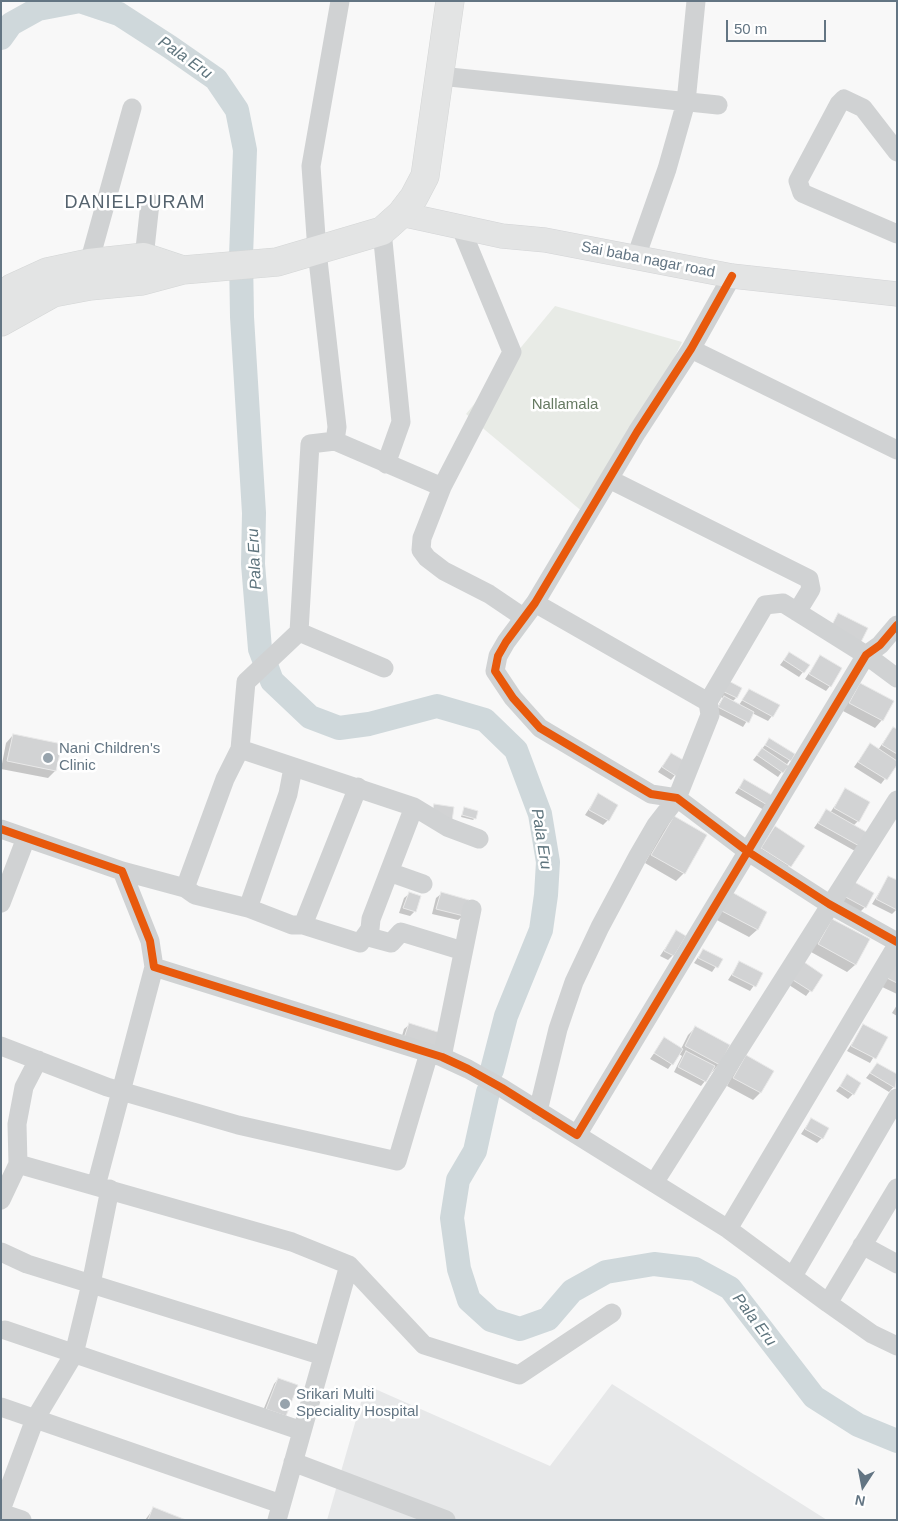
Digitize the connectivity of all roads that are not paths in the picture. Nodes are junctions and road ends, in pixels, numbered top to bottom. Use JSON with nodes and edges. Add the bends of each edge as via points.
{"nodes":[{"id":1,"x":340,"y":1,"type":"edge"},
{"id":2,"x":435,"y":1,"type":"edge"},
{"id":3,"x":450,"y":1,"type":"edge"},
{"id":4,"x":696,"y":1,"type":"edge"},
{"id":5,"x":440,"y":76,"type":"junction"},
{"id":6,"x":686,"y":102,"type":"junction"},
{"id":7,"x":718,"y":105,"type":"dead end"},
{"id":8,"x":132,"y":108,"type":"dead end"},
{"id":9,"x":897,"y":152,"type":"edge"},
{"id":10,"x":150,"y":203,"type":"dead end"},
{"id":11,"x":399,"y":214,"type":"junction"},
{"id":12,"x":460,"y":226,"type":"junction"},
{"id":13,"x":897,"y":234,"type":"edge"},
{"id":14,"x":317,"y":250,"type":"junction"},
{"id":15,"x":636,"y":257,"type":"junction"},
{"id":16,"x":143,"y":269,"type":"junction"},
{"id":17,"x":90,"y":275,"type":"junction"},
{"id":18,"x":732,"y":276,"type":"junction"},
{"id":19,"x":897,"y":294,"type":"edge"},
{"id":20,"x":1,"y":298,"type":"edge"},
{"id":21,"x":1,"y":322,"type":"edge"},
{"id":22,"x":691,"y":349,"type":"junction"},
{"id":23,"x":335,"y":441,"type":"junction"},
{"id":24,"x":897,"y":450,"type":"edge"},
{"id":25,"x":386,"y":464,"type":"junction"},
{"id":26,"x":609,"y":479,"type":"junction"},
{"id":27,"x":442,"y":487,"type":"junction"},
{"id":28,"x":535,"y":603,"type":"junction"},
{"id":29,"x":798,"y":612,"type":"junction"},
{"id":30,"x":523,"y":617,"type":"junction"},
{"id":31,"x":897,"y":625,"type":"edge"},
{"id":32,"x":298,"y":632,"type":"junction"},
{"id":33,"x":866,"y":655,"type":"junction"},
{"id":34,"x":384,"y":668,"type":"dead end"},
{"id":35,"x":897,"y":678,"type":"edge"},
{"id":36,"x":708,"y":702,"type":"junction"},
{"id":37,"x":240,"y":749,"type":"junction"},
{"id":38,"x":292,"y":768,"type":"junction"},
{"id":39,"x":358,"y":787,"type":"junction"},
{"id":40,"x":677,"y":798,"type":"junction"},
{"id":41,"x":895,"y":805,"type":"edge"},
{"id":42,"x":414,"y":807,"type":"junction"},
{"id":43,"x":1,"y":829,"type":"edge"},
{"id":44,"x":26,"y":838,"type":"junction"},
{"id":45,"x":479,"y":839,"type":"dead end"},
{"id":46,"x":747,"y":851,"type":"junction"},
{"id":47,"x":122,"y":871,"type":"junction"},
{"id":48,"x":389,"y":872,"type":"junction"},
{"id":49,"x":423,"y":884,"type":"dead end"},
{"id":50,"x":185,"y":888,"type":"junction"},
{"id":51,"x":1,"y":903,"type":"edge"},
{"id":52,"x":829,"y":904,"type":"junction"},
{"id":53,"x":248,"y":908,"type":"junction"},
{"id":54,"x":472,"y":909,"type":"dead end"},
{"id":55,"x":303,"y":925,"type":"junction"},
{"id":56,"x":365,"y":936,"type":"junction"},
{"id":57,"x":897,"y":943,"type":"edge"},
{"id":58,"x":463,"y":951,"type":"junction"},
{"id":59,"x":154,"y":967,"type":"junction"},
{"id":60,"x":1,"y":1046,"type":"edge"},
{"id":61,"x":435,"y":1055,"type":"junction"},
{"id":62,"x":38,"y":1060,"type":"junction"},
{"id":63,"x":121,"y":1091,"type":"junction"},
{"id":64,"x":897,"y":1098,"type":"edge"},
{"id":65,"x":538,"y":1112,"type":"junction"},
{"id":66,"x":577,"y":1136,"type":"junction"},
{"id":67,"x":18,"y":1164,"type":"junction"},
{"id":68,"x":654,"y":1183,"type":"junction"},
{"id":69,"x":103,"y":1187,"type":"junction"},
{"id":70,"x":897,"y":1188,"type":"edge"},
{"id":71,"x":1,"y":1200,"type":"edge"},
{"id":72,"x":728,"y":1229,"type":"junction"},
{"id":73,"x":862,"y":1245,"type":"junction"},
{"id":74,"x":1,"y":1252,"type":"edge"},
{"id":75,"x":897,"y":1264,"type":"edge"},
{"id":76,"x":349,"y":1266,"type":"junction"},
{"id":77,"x":793,"y":1276,"type":"junction"},
{"id":78,"x":92,"y":1284,"type":"junction"},
{"id":79,"x":828,"y":1303,"type":"junction"},
{"id":80,"x":612,"y":1313,"type":"dead end"},
{"id":81,"x":5,"y":1330,"type":"dead end"},
{"id":82,"x":897,"y":1346,"type":"edge"},
{"id":83,"x":74,"y":1354,"type":"junction"},
{"id":84,"x":323,"y":1356,"type":"junction"},
{"id":85,"x":1,"y":1407,"type":"edge"},
{"id":86,"x":35,"y":1419,"type":"junction"},
{"id":87,"x":302,"y":1431,"type":"junction"},
{"id":88,"x":293,"y":1462,"type":"junction"},
{"id":89,"x":1,"y":1512,"type":"edge"},
{"id":90,"x":279,"y":1512,"type":"edge"},
{"id":91,"x":22,"y":1520,"type":"edge"},
{"id":92,"x":446,"y":1520,"type":"edge"}],
"edges":[{"from":1,"to":14,"type":"street","via":[[311,166]]},
{"from":2,"to":11,"type":"highway","via":[[427,68]]},
{"from":3,"to":5,"type":"highway"},
{"from":4,"to":6,"type":"street"},
{"from":5,"to":6,"type":"street"},
{"from":5,"to":11,"type":"highway","via":[[425,176]]},
{"from":6,"to":7,"type":"street"},
{"from":6,"to":15,"type":"street"},
{"from":8,"to":17,"type":"street"},
{"from":9,"to":13,"type":"street","via":[[863,108],[844,99],[798,181],[802,193]]},
{"from":10,"to":16,"type":"street"},
{"from":11,"to":12,"type":"main road","name":"Sai baba nagar road"},
{"from":11,"to":14,"type":"highway"},
{"from":11,"to":25,"type":"street","via":[[401,422]]},
{"from":12,"to":15,"type":"main road","name":"Sai baba nagar road","via":[[502,236],[546,240]]},
{"from":12,"to":27,"type":"street","via":[[512,352]]},
{"from":14,"to":16,"type":"highway","via":[[277,262],[183,270]]},
{"from":14,"to":23,"type":"street","via":[[337,427]]},
{"from":15,"to":18,"type":"main road","name":"Sai baba nagar road"},
{"from":16,"to":17,"type":"highway"},
{"from":17,"to":20,"type":"highway","via":[[47,272],[12,288]]},
{"from":17,"to":21,"type":"highway"},
{"from":18,"to":19,"type":"main road","name":"Sai baba nagar road"},
{"from":18,"to":22,"type":"street"},
{"from":22,"to":24,"type":"street"},
{"from":22,"to":26,"type":"street"},
{"from":23,"to":25,"type":"street"},
{"from":23,"to":32,"type":"street","via":[[310,444]]},
{"from":25,"to":27,"type":"street"},
{"from":26,"to":28,"type":"street"},
{"from":26,"to":29,"type":"street","via":[[810,579],[811,589]]},
{"from":27,"to":30,"type":"street","via":[[422,538],[421,550],[444,571],[489,594]]},
{"from":28,"to":30,"type":"street"},
{"from":28,"to":36,"type":"street"},
{"from":29,"to":33,"type":"street"},
{"from":29,"to":36,"type":"street","via":[[783,603],[765,604]]},
{"from":30,"to":40,"type":"street","via":[[498,656],[495,671],[513,698],[540,728],[651,794]]},
{"from":31,"to":33,"type":"street","via":[[880,645]]},
{"from":32,"to":34,"type":"street"},
{"from":32,"to":37,"type":"street","via":[[246,682]]},
{"from":33,"to":35,"type":"street"},
{"from":33,"to":46,"type":"street"},
{"from":36,"to":40,"type":"street","via":[[710,715]]},
{"from":37,"to":38,"type":"street"},
{"from":37,"to":50,"type":"street","via":[[225,780]]},
{"from":38,"to":39,"type":"street"},
{"from":38,"to":53,"type":"street","via":[[288,794]]},
{"from":39,"to":42,"type":"street"},
{"from":39,"to":55,"type":"street"},
{"from":40,"to":46,"type":"street"},
{"from":40,"to":65,"type":"street","via":[[638,856],[574,982],[558,1029]]},
{"from":41,"to":52,"type":"street"},
{"from":42,"to":45,"type":"street","via":[[447,827]]},
{"from":42,"to":48,"type":"street"},
{"from":43,"to":44,"type":"street"},
{"from":44,"to":47,"type":"street"},
{"from":44,"to":51,"type":"street"},
{"from":46,"to":52,"type":"street"},
{"from":46,"to":66,"type":"street"},
{"from":47,"to":50,"type":"street"},
{"from":47,"to":59,"type":"street","via":[[150,940]]},
{"from":48,"to":49,"type":"street"},
{"from":48,"to":56,"type":"street"},
{"from":50,"to":53,"type":"street","via":[[195,895]]},
{"from":52,"to":57,"type":"street"},
{"from":52,"to":68,"type":"street"},
{"from":53,"to":55,"type":"street","via":[[292,925]]},
{"from":54,"to":58,"type":"street"},
{"from":55,"to":56,"type":"street","via":[[360,943]]},
{"from":56,"to":58,"type":"street","via":[[390,943],[401,932]]},
{"from":57,"to":72,"type":"street"},
{"from":58,"to":61,"type":"street"},
{"from":59,"to":61,"type":"street"},
{"from":59,"to":63,"type":"street"},
{"from":60,"to":62,"type":"street"},
{"from":61,"to":63,"type":"street","via":[[397,1162],[238,1125]]},
{"from":61,"to":65,"type":"street","via":[[468,1068]]},
{"from":62,"to":63,"type":"street"},
{"from":62,"to":67,"type":"street","via":[[24,1087],[17,1124]]},
{"from":63,"to":69,"type":"street"},
{"from":64,"to":77,"type":"street"},
{"from":65,"to":66,"type":"street"},
{"from":66,"to":68,"type":"street"},
{"from":67,"to":69,"type":"street"},
{"from":67,"to":71,"type":"street"},
{"from":68,"to":72,"type":"street"},
{"from":69,"to":76,"type":"street","via":[[292,1242]]},
{"from":69,"to":78,"type":"street"},
{"from":70,"to":73,"type":"street"},
{"from":72,"to":77,"type":"street"},
{"from":73,"to":75,"type":"street"},
{"from":73,"to":79,"type":"street"},
{"from":74,"to":78,"type":"street","via":[[27,1264]]},
{"from":76,"to":80,"type":"street","via":[[424,1345],[520,1375]]},
{"from":76,"to":84,"type":"street"},
{"from":77,"to":79,"type":"street"},
{"from":78,"to":83,"type":"street"},
{"from":78,"to":84,"type":"street"},
{"from":79,"to":82,"type":"street","via":[[872,1334]]},
{"from":81,"to":83,"type":"street"},
{"from":83,"to":86,"type":"street"},
{"from":83,"to":87,"type":"street"},
{"from":84,"to":87,"type":"street"},
{"from":85,"to":86,"type":"street"},
{"from":86,"to":89,"type":"street"},
{"from":86,"to":90,"type":"street"},
{"from":87,"to":88,"type":"street"},
{"from":88,"to":90,"type":"street"},
{"from":88,"to":92,"type":"street"},
{"from":89,"to":91,"type":"street"}]}
